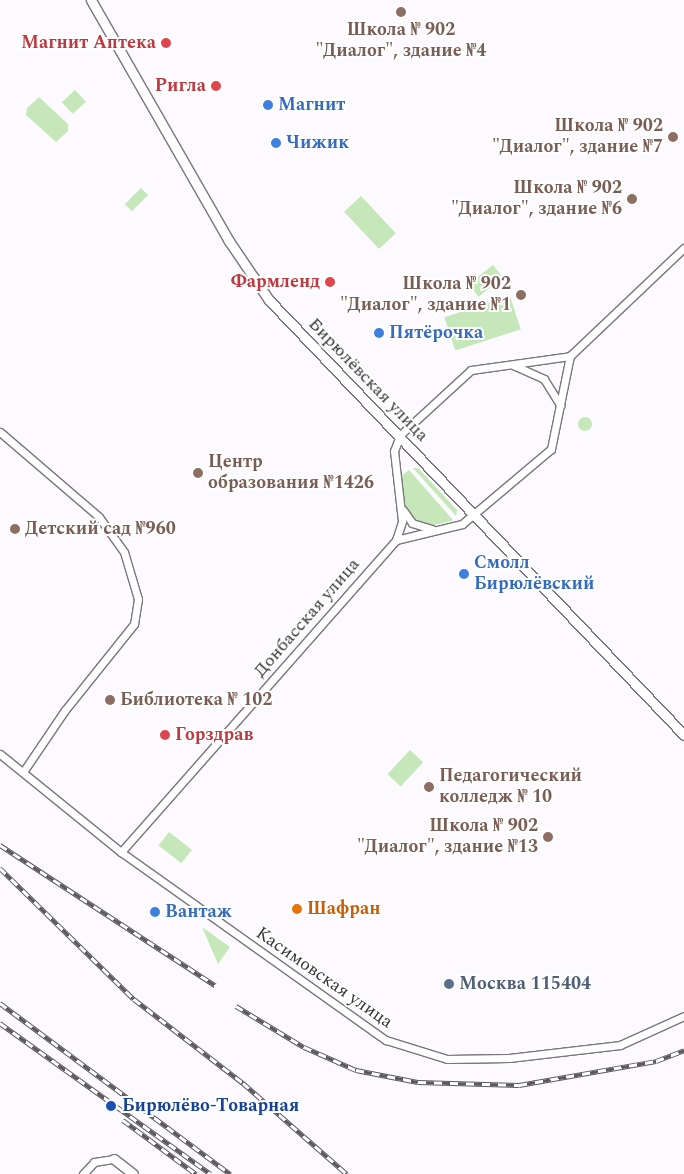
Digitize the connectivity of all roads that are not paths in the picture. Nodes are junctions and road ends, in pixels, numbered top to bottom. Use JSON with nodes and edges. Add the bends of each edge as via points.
{"nodes":[{"id":1,"x":91,"y":0,"type":"edge"},
{"id":2,"x":684,"y":248,"type":"edge"},
{"id":3,"x":570,"y":356,"type":"junction"},
{"id":4,"x":510,"y":364,"type":"junction"},
{"id":5,"x":560,"y":405,"type":"junction"},
{"id":6,"x":0,"y":432,"type":"edge"},
{"id":7,"x":400,"y":435,"type":"junction"},
{"id":8,"x":400,"y":503,"type":"junction"},
{"id":9,"x":475,"y":516,"type":"junction"},
{"id":10,"x":436,"y":530,"type":"junction"},
{"id":11,"x":396,"y":540,"type":"junction"},
{"id":12,"x":684,"y":735,"type":"edge"},
{"id":13,"x":0,"y":754,"type":"edge"},
{"id":14,"x":23,"y":772,"type":"junction"},
{"id":15,"x":121,"y":852,"type":"junction"},
{"id":16,"x":684,"y":1016,"type":"edge"},
{"id":17,"x":114,"y":1159,"type":"joint"},
{"id":18,"x":83,"y":1174,"type":"edge"},
{"id":19,"x":133,"y":1174,"type":"edge"}],
"edges":[{"from":1,"to":7,"type":"street","name":"Бирюлёвская улица","via":[[229,242],[259,286],[303,337]]},
{"from":2,"to":3,"type":"street"},
{"from":3,"to":4,"type":"street"},
{"from":3,"to":5,"type":"street"},
{"from":4,"to":5,"type":"street","via":[[544,379]]},
{"from":4,"to":7,"type":"street","via":[[472,370]]},
{"from":5,"to":9,"type":"street","via":[[551,449]]},
{"from":6,"to":14,"type":"street","via":[[100,517],[124,552],[138,598],[134,624],[65,710]]},
{"from":7,"to":8,"type":"street","via":[[394,451]]},
{"from":7,"to":9,"type":"street","name":"Бирюлёвская улица"},
{"from":8,"to":10,"type":"street","via":[[412,523]]},
{"from":8,"to":11,"type":"street","via":[[402,528]]},
{"from":9,"to":10,"type":"street","via":[[462,524]]},
{"from":9,"to":12,"type":"street","name":"Бирюлёвская улица"},
{"from":10,"to":11,"type":"street"},
{"from":11,"to":15,"type":"street","name":"Донбасская улица"},
{"from":13,"to":14,"type":"street","name":"Касимовская улица"},
{"from":14,"to":15,"type":"street","name":"Касимовская улица"},
{"from":15,"to":16,"type":"street","name":"Касимовская улица","via":[[386,1040],[410,1049],[447,1059],[509,1058],[620,1045]]},
{"from":17,"to":18,"type":"street","via":[[94,1162]]},
{"from":17,"to":19,"type":"street"}]}
